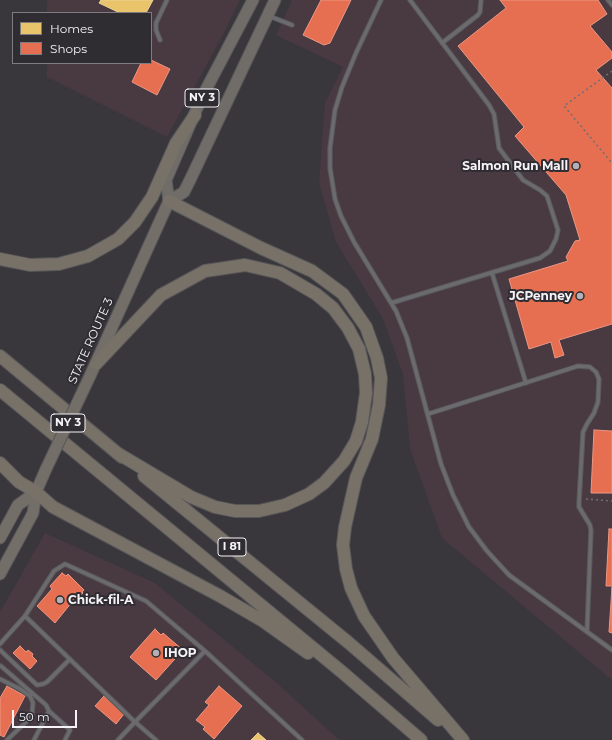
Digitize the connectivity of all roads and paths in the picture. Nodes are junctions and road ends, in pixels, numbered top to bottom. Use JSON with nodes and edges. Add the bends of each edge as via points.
{"nodes":[{"id":1,"x":167,"y":0,"type":"edge"},
{"id":2,"x":253,"y":0,"type":"edge"},
{"id":3,"x":275,"y":0,"type":"edge"},
{"id":4,"x":381,"y":0,"type":"edge"},
{"id":5,"x":410,"y":0,"type":"edge"},
{"id":6,"x":481,"y":0,"type":"edge"},
{"id":7,"x":608,"y":0,"type":"edge"},
{"id":8,"x":612,"y":5,"type":"edge"},
{"id":9,"x":268,"y":15,"type":"junction"},
{"id":10,"x":292,"y":25,"type":"dead end"},
{"id":11,"x":160,"y":40,"type":"dead end"},
{"id":12,"x":442,"y":42,"type":"junction"},
{"id":13,"x":612,"y":71,"type":"edge"},
{"id":14,"x":194,"y":115,"type":"junction"},
{"id":15,"x":612,"y":163,"type":"edge"},
{"id":16,"x":169,"y":201,"type":"junction"},
{"id":17,"x":0,"y":258,"type":"edge"},
{"id":18,"x":492,"y":273,"type":"junction"},
{"id":19,"x":391,"y":303,"type":"junction"},
{"id":20,"x":0,"y":356,"type":"edge"},
{"id":21,"x":96,"y":364,"type":"junction"},
{"id":22,"x":526,"y":383,"type":"junction"},
{"id":23,"x":0,"y":390,"type":"edge"},
{"id":24,"x":428,"y":414,"type":"junction"},
{"id":25,"x":117,"y":453,"type":"junction"},
{"id":26,"x":0,"y":463,"type":"edge"},
{"id":27,"x":36,"y":492,"type":"junction"},
{"id":28,"x":579,"y":499,"type":"junction"},
{"id":29,"x":612,"y":501,"type":"edge"},
{"id":30,"x":0,"y":538,"type":"edge"},
{"id":31,"x":0,"y":574,"type":"edge"},
{"id":32,"x":25,"y":616,"type":"junction"},
{"id":33,"x":587,"y":632,"type":"junction"},
{"id":34,"x":0,"y":644,"type":"edge"},
{"id":35,"x":0,"y":650,"type":"edge"},
{"id":36,"x":612,"y":650,"type":"edge"},
{"id":37,"x":205,"y":651,"type":"junction"},
{"id":38,"x":70,"y":659,"type":"junction"},
{"id":39,"x":0,"y":666,"type":"edge"},
{"id":40,"x":0,"y":679,"type":"edge"},
{"id":41,"x":31,"y":694,"type":"junction"},
{"id":42,"x":49,"y":711,"type":"junction"},
{"id":43,"x":135,"y":722,"type":"junction"},
{"id":44,"x":7,"y":740,"type":"edge"},
{"id":45,"x":34,"y":740,"type":"edge"},
{"id":46,"x":65,"y":740,"type":"edge"},
{"id":47,"x":118,"y":740,"type":"edge"},
{"id":48,"x":156,"y":740,"type":"edge"},
{"id":49,"x":302,"y":740,"type":"edge"},
{"id":50,"x":420,"y":740,"type":"edge"},
{"id":51,"x":462,"y":740,"type":"edge"}],
"edges":[{"from":1,"to":11,"type":"lane","via":[[156,23]]},
{"from":2,"to":14,"type":"main road","number":"NY 3"},
{"from":3,"to":9,"type":"main road","number":"NY 3"},
{"from":4,"to":19,"type":"lane","via":[[342,87],[330,148],[330,168],[335,199],[341,216]]},
{"from":5,"to":12,"type":"lane"},
{"from":6,"to":12,"type":"lane","via":[[478,15]]},
{"from":7,"to":8,"type":"lane"},
{"from":9,"to":10,"type":"lane"},
{"from":9,"to":16,"type":"main road","number":"NY 3","via":[[184,192]]},
{"from":12,"to":18,"type":"lane","via":[[489,105],[495,120],[499,148],[522,180],[547,196],[558,226],[556,239],[550,251],[544,256]]},
{"from":13,"to":15,"type":"path","via":[[564,106]]},
{"from":14,"to":16,"type":"main road","number":"NY 3","via":[[166,180]]},
{"from":14,"to":17,"type":"highway","via":[[176,143],[152,197],[135,222],[118,239],[88,256],[59,264],[30,265]]},
{"from":16,"to":21,"type":"highway","name":"STATE ROUTE 3","number":"NY 3"},
{"from":16,"to":51,"type":"highway","via":[[312,271],[343,294],[366,327],[381,378],[379,405],[372,438],[356,478],[345,526],[343,545],[351,588],[364,616],[393,658]]},
{"from":18,"to":19,"type":"lane"},
{"from":18,"to":22,"type":"lane"},
{"from":19,"to":24,"type":"lane","via":[[407,338]]},
{"from":20,"to":25,"type":"highway","number":"I 81"},
{"from":21,"to":25,"type":"highway","via":[[161,295],[204,272],[245,265],[280,273],[316,294],[333,308],[359,349],[365,374],[366,393],[356,441],[324,483],[309,494],[286,505],[259,511],[235,511],[215,507],[191,497]]},
{"from":21,"to":27,"type":"highway","name":"STATE ROUTE 3","number":"NY 3","bridge":true},
{"from":22,"to":24,"type":"lane"},
{"from":22,"to":28,"type":"lane","via":[[578,366],[590,367],[598,375],[600,386],[596,408],[583,432]]},
{"from":23,"to":50,"type":"highway","number":"I 81","via":[[342,672]]},
{"from":24,"to":33,"type":"lane","via":[[452,495],[478,540],[509,575]]},
{"from":25,"to":51,"type":"highway","number":"I 81"},
{"from":26,"to":27,"type":"highway","via":[[19,482]]},
{"from":27,"to":30,"type":"highway","via":[[18,505]]},
{"from":27,"to":31,"type":"highway","number":"NY 3","via":[[33,514]]},
{"from":27,"to":50,"type":"highway","via":[[60,511],[263,621]]},
{"from":28,"to":29,"type":"path"},
{"from":28,"to":33,"type":"lane","via":[[579,507],[591,530]]},
{"from":32,"to":34,"type":"lane"},
{"from":32,"to":37,"type":"lane","via":[[54,570],[65,564],[146,601]]},
{"from":32,"to":38,"type":"lane"},
{"from":33,"to":36,"type":"lane"},
{"from":35,"to":38,"type":"lane","via":[[37,685],[51,678]]},
{"from":37,"to":43,"type":"lane"},
{"from":37,"to":49,"type":"lane"},
{"from":38,"to":43,"type":"lane"},
{"from":39,"to":41,"type":"lane"},
{"from":40,"to":41,"type":"lane"},
{"from":41,"to":42,"type":"lane","via":[[46,705]]},
{"from":41,"to":44,"type":"lane","via":[[34,704],[32,713]]},
{"from":42,"to":45,"type":"lane"},
{"from":42,"to":46,"type":"lane","via":[[70,730]]},
{"from":43,"to":47,"type":"lane"},
{"from":43,"to":48,"type":"lane"}]}
